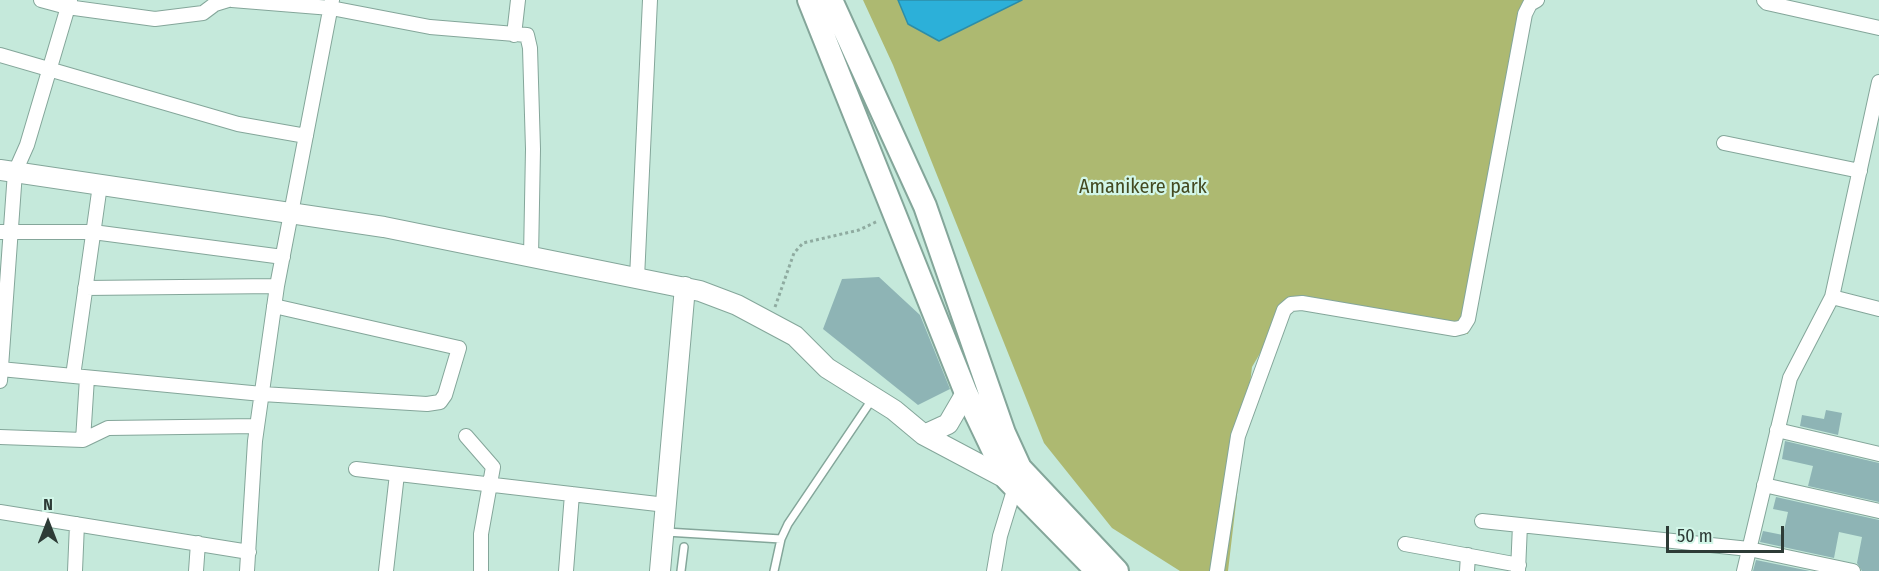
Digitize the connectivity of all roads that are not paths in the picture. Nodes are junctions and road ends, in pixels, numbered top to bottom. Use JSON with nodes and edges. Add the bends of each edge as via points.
{"nodes":[{"id":1,"x":41,"y":0,"type":"edge"},
{"id":2,"x":230,"y":0,"type":"edge"},
{"id":3,"x":518,"y":0,"type":"edge"},
{"id":4,"x":650,"y":0,"type":"edge"},
{"id":5,"x":808,"y":0,"type":"edge"},
{"id":6,"x":831,"y":0,"type":"edge"},
{"id":7,"x":1538,"y":0,"type":"edge"},
{"id":8,"x":1764,"y":0,"type":"edge"},
{"id":9,"x":68,"y":3,"type":"edge"},
{"id":10,"x":331,"y":4,"type":"edge"},
{"id":11,"x":1879,"y":28,"type":"edge"},
{"id":12,"x":514,"y":35,"type":"junction"},
{"id":13,"x":0,"y":55,"type":"edge"},
{"id":14,"x":48,"y":69,"type":"junction"},
{"id":15,"x":1879,"y":82,"type":"edge"},
{"id":16,"x":306,"y":136,"type":"junction"},
{"id":17,"x":1724,"y":143,"type":"dead end"},
{"id":18,"x":7,"y":171,"type":"edge"},
{"id":19,"x":1860,"y":171,"type":"junction"},
{"id":20,"x":100,"y":185,"type":"junction"},
{"id":21,"x":291,"y":212,"type":"junction"},
{"id":22,"x":93,"y":232,"type":"junction"},
{"id":23,"x":5,"y":233,"type":"edge"},
{"id":24,"x":283,"y":257,"type":"junction"},
{"id":25,"x":531,"y":257,"type":"junction"},
{"id":26,"x":638,"y":278,"type":"junction"},
{"id":27,"x":277,"y":286,"type":"junction"},
{"id":28,"x":685,"y":287,"type":"junction"},
{"id":29,"x":85,"y":288,"type":"junction"},
{"id":30,"x":1832,"y":297,"type":"junction"},
{"id":31,"x":274,"y":306,"type":"junction"},
{"id":32,"x":1879,"y":309,"type":"edge"},
{"id":33,"x":0,"y":373,"type":"edge"},
{"id":34,"x":80,"y":377,"type":"junction"},
{"id":35,"x":966,"y":393,"type":"junction"},
{"id":36,"x":262,"y":394,"type":"junction"},
{"id":37,"x":873,"y":398,"type":"junction"},
{"id":38,"x":257,"y":426,"type":"junction"},
{"id":39,"x":1777,"y":429,"type":"junction"},
{"id":40,"x":466,"y":435,"type":"dead end"},
{"id":41,"x":924,"y":435,"type":"junction"},
{"id":42,"x":0,"y":437,"type":"edge"},
{"id":43,"x":83,"y":440,"type":"junction"},
{"id":44,"x":1879,"y":454,"type":"edge"},
{"id":45,"x":356,"y":469,"type":"dead end"},
{"id":46,"x":397,"y":474,"type":"junction"},
{"id":47,"x":1017,"y":481,"type":"junction"},
{"id":48,"x":489,"y":484,"type":"junction"},
{"id":49,"x":1764,"y":485,"type":"junction"},
{"id":50,"x":572,"y":494,"type":"junction"},
{"id":51,"x":666,"y":505,"type":"junction"},
{"id":52,"x":1879,"y":511,"type":"edge"},
{"id":53,"x":0,"y":512,"type":"edge"},
{"id":54,"x":1482,"y":520,"type":"dead end"},
{"id":55,"x":77,"y":524,"type":"junction"},
{"id":56,"x":1520,"y":525,"type":"junction"},
{"id":57,"x":663,"y":532,"type":"junction"},
{"id":58,"x":781,"y":539,"type":"junction"},
{"id":59,"x":198,"y":543,"type":"junction"},
{"id":60,"x":1405,"y":544,"type":"dead end"},
{"id":61,"x":684,"y":547,"type":"dead end"},
{"id":62,"x":1749,"y":549,"type":"junction"},
{"id":63,"x":249,"y":552,"type":"junction"},
{"id":64,"x":1468,"y":555,"type":"junction"},
{"id":65,"x":1518,"y":568,"type":"edge"},
{"id":66,"x":1844,"y":570,"type":"edge"},
{"id":67,"x":75,"y":571,"type":"edge"},
{"id":68,"x":196,"y":571,"type":"edge"},
{"id":69,"x":247,"y":571,"type":"edge"},
{"id":70,"x":386,"y":571,"type":"edge"},
{"id":71,"x":482,"y":571,"type":"edge"},
{"id":72,"x":566,"y":571,"type":"edge"},
{"id":73,"x":660,"y":571,"type":"edge"},
{"id":74,"x":681,"y":571,"type":"edge"},
{"id":75,"x":774,"y":571,"type":"edge"},
{"id":76,"x":994,"y":571,"type":"edge"},
{"id":77,"x":1097,"y":571,"type":"edge"},
{"id":78,"x":1117,"y":571,"type":"edge"},
{"id":79,"x":1218,"y":571,"type":"edge"},
{"id":80,"x":1467,"y":571,"type":"edge"},
{"id":81,"x":1744,"y":571,"type":"edge"}],
"edges":[{"from":1,"to":9,"type":"street"},
{"from":2,"to":9,"type":"street","via":[[203,13],[155,19]]},
{"from":2,"to":10,"type":"street"},
{"from":3,"to":12,"type":"street"},
{"from":4,"to":26,"type":"street"},
{"from":5,"to":35,"type":"main road"},
{"from":6,"to":47,"type":"main road","via":[[925,206],[1004,433],[1020,468]]},
{"from":7,"to":79,"type":"street","via":[[1530,4],[1525,14],[1468,319],[1463,327],[1455,329],[1302,303],[1291,304],[1284,310],[1238,436]]},
{"from":8,"to":11,"type":"street"},
{"from":9,"to":14,"type":"street"},
{"from":10,"to":12,"type":"street","via":[[430,27]]},
{"from":10,"to":16,"type":"street"},
{"from":12,"to":25,"type":"street","via":[[527,35],[530,48]]},
{"from":13,"to":14,"type":"street"},
{"from":14,"to":16,"type":"street","via":[[238,124]]},
{"from":14,"to":18,"type":"street","via":[[27,145]]},
{"from":15,"to":19,"type":"street"},
{"from":16,"to":21,"type":"street"},
{"from":17,"to":19,"type":"street"},
{"from":18,"to":20,"type":"main road"},
{"from":18,"to":23,"type":"street"},
{"from":19,"to":30,"type":"street"},
{"from":20,"to":21,"type":"main road"},
{"from":20,"to":22,"type":"street"},
{"from":21,"to":24,"type":"street"},
{"from":21,"to":25,"type":"main road"},
{"from":22,"to":23,"type":"street"},
{"from":22,"to":24,"type":"street"},
{"from":22,"to":29,"type":"street"},
{"from":23,"to":33,"type":"street"},
{"from":24,"to":27,"type":"street"},
{"from":25,"to":26,"type":"main road"},
{"from":26,"to":28,"type":"main road"},
{"from":27,"to":29,"type":"street"},
{"from":27,"to":31,"type":"street"},
{"from":28,"to":37,"type":"main road","via":[[737,305],[795,336],[827,368]]},
{"from":28,"to":51,"type":"main road"},
{"from":29,"to":34,"type":"street"},
{"from":30,"to":32,"type":"street"},
{"from":30,"to":39,"type":"street","via":[[1790,378]]},
{"from":31,"to":36,"type":"street"},
{"from":31,"to":36,"type":"street","via":[[459,348],[440,402]]},
{"from":33,"to":34,"type":"street"},
{"from":34,"to":36,"type":"street"},
{"from":34,"to":43,"type":"street"},
{"from":35,"to":41,"type":"main road","via":[[948,423]]},
{"from":35,"to":47,"type":"main road"},
{"from":36,"to":38,"type":"street"},
{"from":37,"to":41,"type":"main road"},
{"from":37,"to":58,"type":"lane"},
{"from":38,"to":43,"type":"street","via":[[108,428]]},
{"from":38,"to":63,"type":"street"},
{"from":39,"to":44,"type":"street"},
{"from":39,"to":49,"type":"street"},
{"from":40,"to":48,"type":"street","via":[[493,467]]},
{"from":41,"to":47,"type":"main road"},
{"from":42,"to":43,"type":"street"},
{"from":45,"to":46,"type":"street"},
{"from":46,"to":48,"type":"street"},
{"from":46,"to":70,"type":"street"},
{"from":47,"to":76,"type":"street","via":[[999,536]]},
{"from":47,"to":77,"type":"main road"},
{"from":47,"to":78,"type":"main road"},
{"from":48,"to":50,"type":"street"},
{"from":48,"to":71,"type":"street"},
{"from":49,"to":52,"type":"street"},
{"from":49,"to":62,"type":"street"},
{"from":50,"to":51,"type":"street"},
{"from":50,"to":72,"type":"street"},
{"from":51,"to":57,"type":"main road"},
{"from":53,"to":55,"type":"street"},
{"from":54,"to":56,"type":"street"},
{"from":55,"to":59,"type":"street"},
{"from":55,"to":67,"type":"street"},
{"from":56,"to":62,"type":"street"},
{"from":56,"to":65,"type":"street"},
{"from":57,"to":58,"type":"lane"},
{"from":57,"to":73,"type":"main road"},
{"from":58,"to":75,"type":"lane"},
{"from":59,"to":63,"type":"street"},
{"from":59,"to":68,"type":"street"},
{"from":60,"to":64,"type":"street"},
{"from":61,"to":74,"type":"lane"},
{"from":62,"to":66,"type":"street"},
{"from":62,"to":81,"type":"street"},
{"from":63,"to":69,"type":"street"},
{"from":64,"to":65,"type":"street"},
{"from":64,"to":80,"type":"street"}]}
